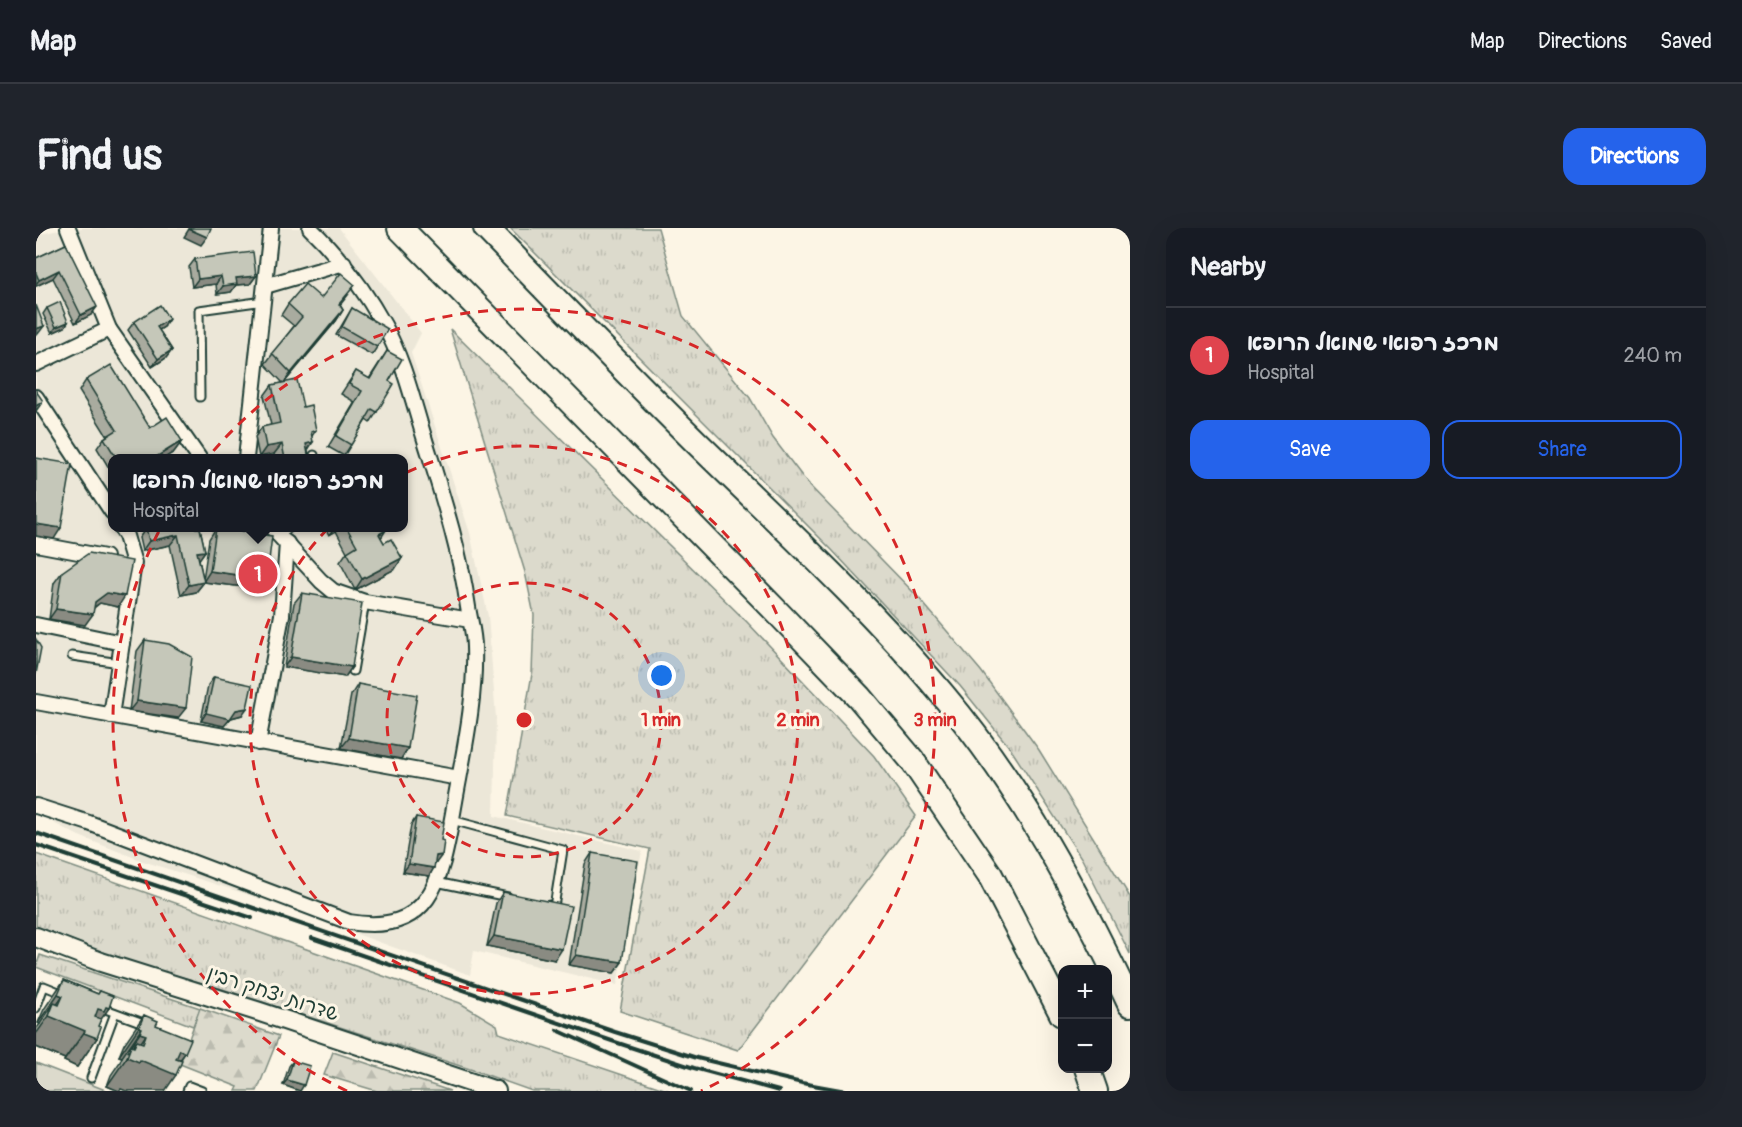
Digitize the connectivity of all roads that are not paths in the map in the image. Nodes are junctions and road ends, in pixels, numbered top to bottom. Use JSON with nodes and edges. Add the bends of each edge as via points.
{"nodes":[{"id":1,"x":68,"y":228,"type":"edge"},
{"id":2,"x":271,"y":228,"type":"edge"},
{"id":3,"x":310,"y":228,"type":"edge"},
{"id":4,"x":400,"y":228,"type":"edge"},
{"id":5,"x":486,"y":228,"type":"edge"},
{"id":6,"x":344,"y":263,"type":"junction"},
{"id":7,"x":265,"y":286,"type":"junction"},
{"id":8,"x":264,"y":301,"type":"junction"},
{"id":9,"x":109,"y":329,"type":"junction"},
{"id":10,"x":36,"y":364,"type":"edge"},
{"id":11,"x":36,"y":397,"type":"edge"},
{"id":12,"x":200,"y":397,"type":"dead end"},
{"id":13,"x":194,"y":454,"type":"edge"},
{"id":14,"x":247,"y":454,"type":"edge"},
{"id":15,"x":108,"y":502,"type":"edge"},
{"id":16,"x":122,"y":532,"type":"edge"},
{"id":17,"x":282,"y":533,"type":"edge"},
{"id":18,"x":36,"y":544,"type":"edge"},
{"id":19,"x":134,"y":563,"type":"junction"},
{"id":20,"x":365,"y":602,"type":"junction"},
{"id":21,"x":470,"y":620,"type":"junction"},
{"id":22,"x":36,"y":625,"type":"edge"},
{"id":23,"x":123,"y":644,"type":"junction"},
{"id":24,"x":72,"y":656,"type":"dead end"},
{"id":25,"x":120,"y":663,"type":"junction"},
{"id":26,"x":353,"y":671,"type":"edge"},
{"id":27,"x":36,"y":702,"type":"edge"},
{"id":28,"x":111,"y":716,"type":"junction"},
{"id":29,"x":258,"y":743,"type":"junction"},
{"id":30,"x":459,"y":778,"type":"junction"},
{"id":31,"x":36,"y":806,"type":"edge"},
{"id":32,"x":452,"y":820,"type":"junction"},
{"id":33,"x":436,"y":882,"type":"junction"},
{"id":34,"x":519,"y":899,"type":"edge"},
{"id":35,"x":542,"y":904,"type":"edge"},
{"id":36,"x":36,"y":937,"type":"edge"},
{"id":37,"x":75,"y":998,"type":"edge"},
{"id":38,"x":1130,"y":1004,"type":"edge"},
{"id":39,"x":95,"y":1005,"type":"edge"},
{"id":40,"x":1058,"y":1006,"type":"edge"},
{"id":41,"x":36,"y":1008,"type":"edge"},
{"id":42,"x":115,"y":1013,"type":"junction"},
{"id":43,"x":155,"y":1028,"type":"edge"},
{"id":44,"x":1089,"y":1073,"type":"edge"},
{"id":45,"x":91,"y":1078,"type":"dead end"},
{"id":46,"x":187,"y":1091,"type":"edge"},
{"id":47,"x":202,"y":1091,"type":"edge"},
{"id":48,"x":496,"y":1091,"type":"edge"},
{"id":49,"x":1095,"y":1091,"type":"edge"}],
"edges":[{"from":1,"to":9,"type":"street"},
{"from":2,"to":7,"type":"street"},
{"from":3,"to":6,"type":"street"},
{"from":4,"to":40,"type":"highway","via":[[859,697],[912,760],[990,875]]},
{"from":5,"to":38,"type":"highway","via":[[829,572],[944,695],[1048,847]]},
{"from":6,"to":7,"type":"street"},
{"from":6,"to":21,"type":"street","via":[[399,357],[452,531]]},
{"from":7,"to":8,"type":"street"},
{"from":8,"to":12,"type":"lane","via":[[199,310]]},
{"from":8,"to":14,"type":"street"},
{"from":9,"to":10,"type":"street"},
{"from":9,"to":13,"type":"street"},
{"from":11,"to":15,"type":"street"},
{"from":16,"to":19,"type":"street"},
{"from":17,"to":20,"type":"street","via":[[333,591]]},
{"from":17,"to":29,"type":"street","via":[[282,615]]},
{"from":18,"to":19,"type":"street"},
{"from":19,"to":23,"type":"street"},
{"from":20,"to":21,"type":"street"},
{"from":20,"to":26,"type":"lane"},
{"from":21,"to":30,"type":"street","via":[[473,690]]},
{"from":22,"to":23,"type":"street"},
{"from":23,"to":25,"type":"street"},
{"from":24,"to":25,"type":"lane"},
{"from":25,"to":28,"type":"street"},
{"from":27,"to":28,"type":"street"},
{"from":28,"to":29,"type":"street"},
{"from":29,"to":30,"type":"street"},
{"from":30,"to":32,"type":"street"},
{"from":31,"to":33,"type":"street","via":[[349,922],[370,926],[403,919],[415,911],[426,901]]},
{"from":32,"to":33,"type":"street"},
{"from":32,"to":35,"type":"lane","via":[[563,850],[554,906]]},
{"from":33,"to":34,"type":"lane"},
{"from":36,"to":48,"type":"main road","name":"שדרות יצחק רבין","via":[[101,962]]},
{"from":37,"to":41,"type":"lane","via":[[44,986]]},
{"from":39,"to":42,"type":"lane"},
{"from":42,"to":43,"type":"lane"},
{"from":42,"to":45,"type":"lane"},
{"from":44,"to":49,"type":"highway"},
{"from":46,"to":47,"type":"lane","via":[[189,1086]]}]}
